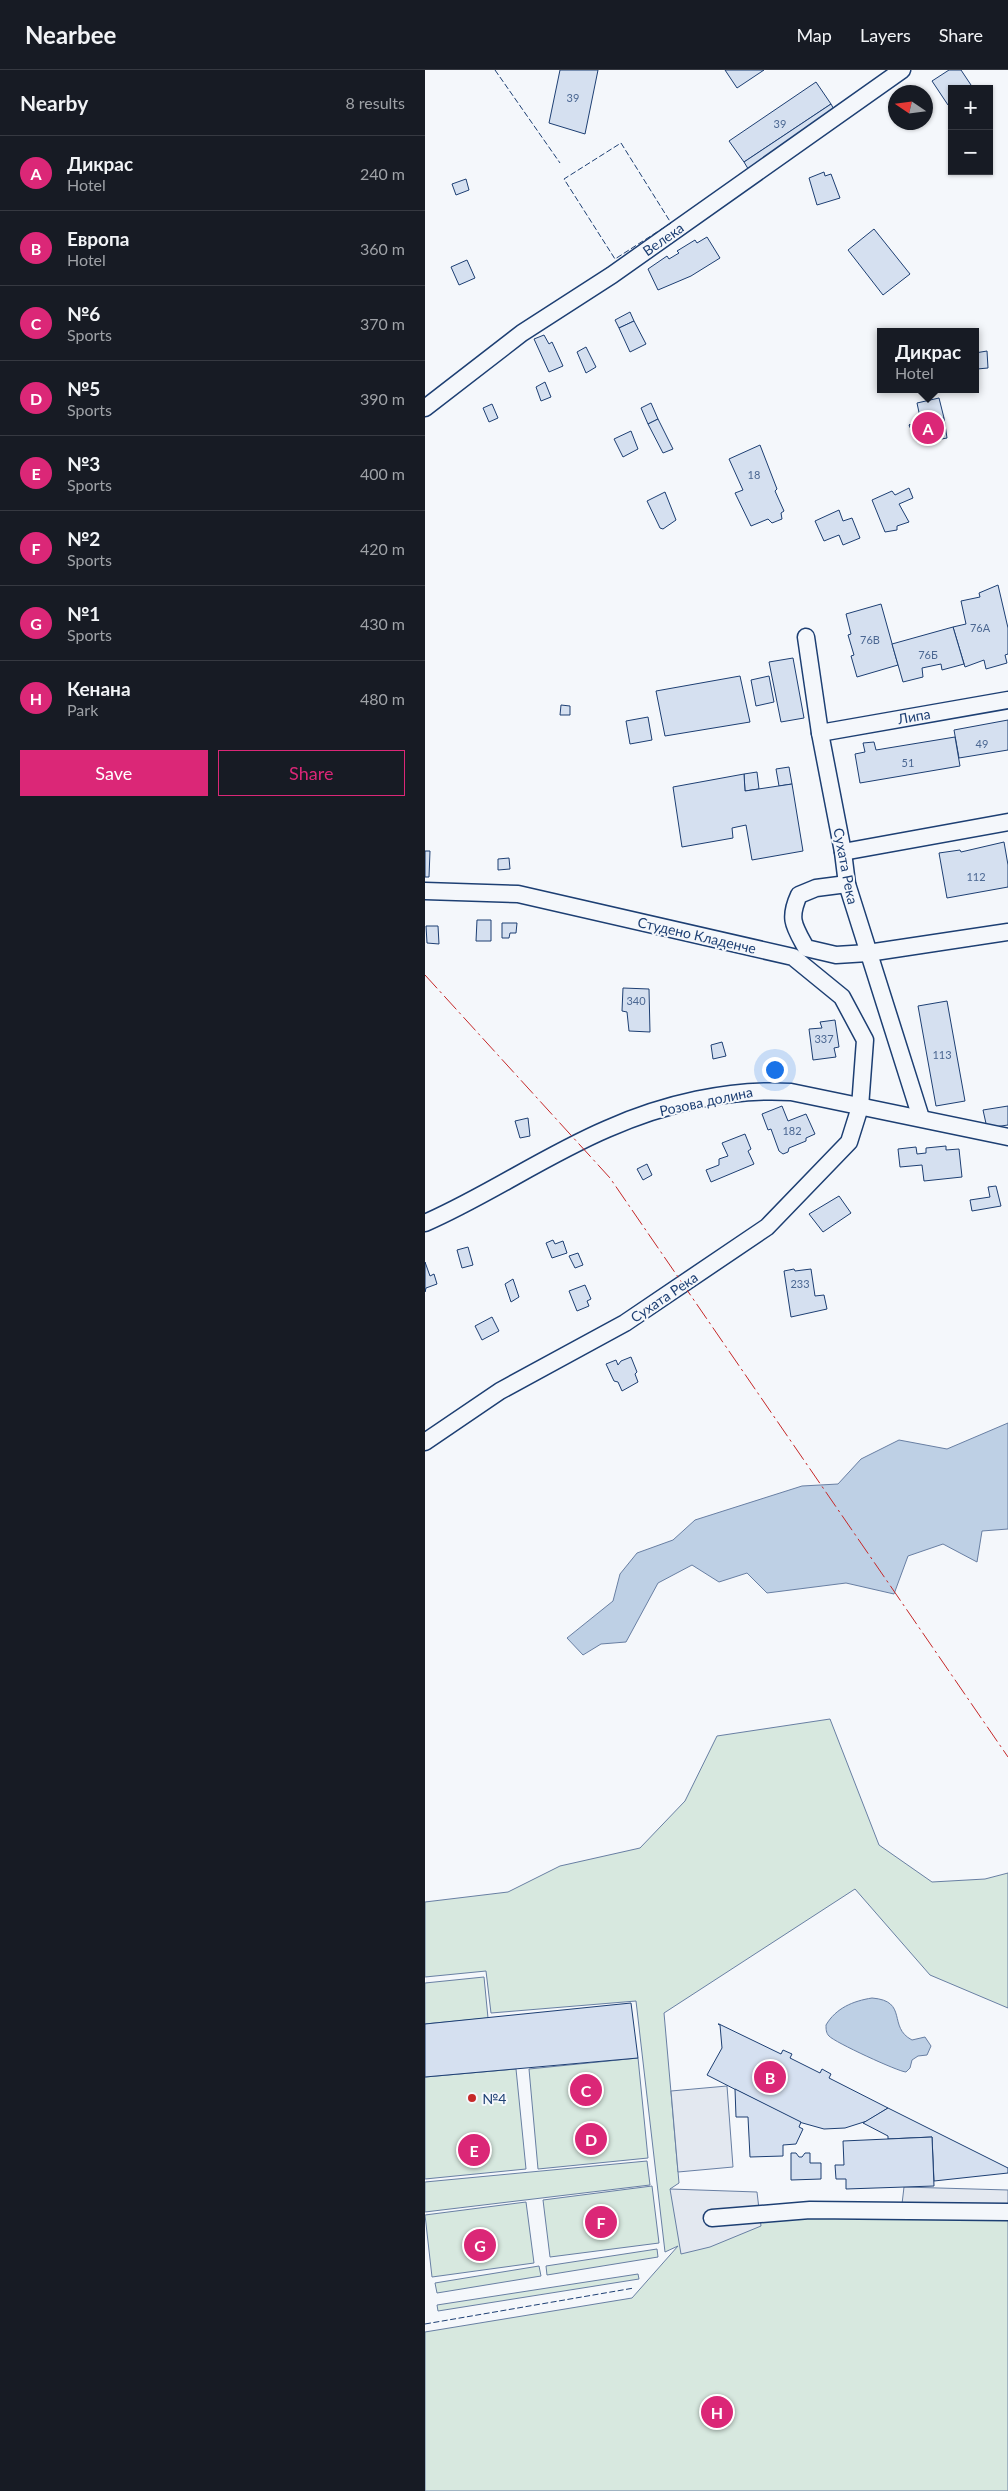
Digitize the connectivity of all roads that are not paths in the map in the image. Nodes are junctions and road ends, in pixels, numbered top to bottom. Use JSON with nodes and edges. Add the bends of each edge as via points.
{"nodes":[{"id":1,"x":902,"y":70,"type":"edge"},
{"id":2,"x":425,"y":408,"type":"edge"},
{"id":3,"x":806,"y":637,"type":"dead end"},
{"id":4,"x":1008,"y":700,"type":"edge"},
{"id":5,"x":820,"y":734,"type":"junction"},
{"id":6,"x":1008,"y":822,"type":"edge"},
{"id":7,"x":843,"y":852,"type":"junction"},
{"id":8,"x":847,"y":884,"type":"junction"},
{"id":9,"x":425,"y":891,"type":"edge"},
{"id":10,"x":1008,"y":932,"type":"edge"},
{"id":11,"x":806,"y":948,"type":"junction"},
{"id":12,"x":868,"y":953,"type":"junction"},
{"id":13,"x":793,"y":957,"type":"junction"},
{"id":14,"x":860,"y":1107,"type":"junction"},
{"id":15,"x":921,"y":1118,"type":"junction"},
{"id":16,"x":1008,"y":1137,"type":"edge"},
{"id":17,"x":425,"y":1223,"type":"edge"},
{"id":18,"x":425,"y":1442,"type":"edge"},
{"id":19,"x":1008,"y":2212,"type":"edge"},
{"id":20,"x":712,"y":2218,"type":"dead end"}],
"edges":[{"from":1,"to":2,"type":"street","name":"Велека","via":[[612,275],[522,333]]},
{"from":3,"to":5,"type":"street","name":"Сухата Река"},
{"from":4,"to":5,"type":"street","name":"Липа"},
{"from":5,"to":7,"type":"street","name":"Сухата Река"},
{"from":6,"to":7,"type":"street"},
{"from":7,"to":8,"type":"street","name":"Сухата Река"},
{"from":8,"to":11,"type":"street","via":[[799,894],[792,924]]},
{"from":8,"to":12,"type":"street","name":"Сухата Река"},
{"from":9,"to":13,"type":"street","name":"Студено Кладенче","via":[[519,894]]},
{"from":10,"to":12,"type":"street"},
{"from":11,"to":12,"type":"street","via":[[836,955]]},
{"from":11,"to":13,"type":"street"},
{"from":12,"to":15,"type":"street","name":"Сухата Река"},
{"from":13,"to":14,"type":"street","name":"Студено Кладенче","via":[[841,997],[865,1040]]},
{"from":14,"to":15,"type":"street","name":"Розова долина"},
{"from":14,"to":17,"type":"street","name":"Розова долина","via":[[791,1092],[759,1090],[662,1109],[607,1129]]},
{"from":14,"to":18,"type":"street","name":"Сухата Река","via":[[849,1142],[767,1227],[625,1323],[500,1392]]},
{"from":15,"to":16,"type":"street","name":"Розова долина"},
{"from":19,"to":20,"type":"street","via":[[810,2210]]}]}
